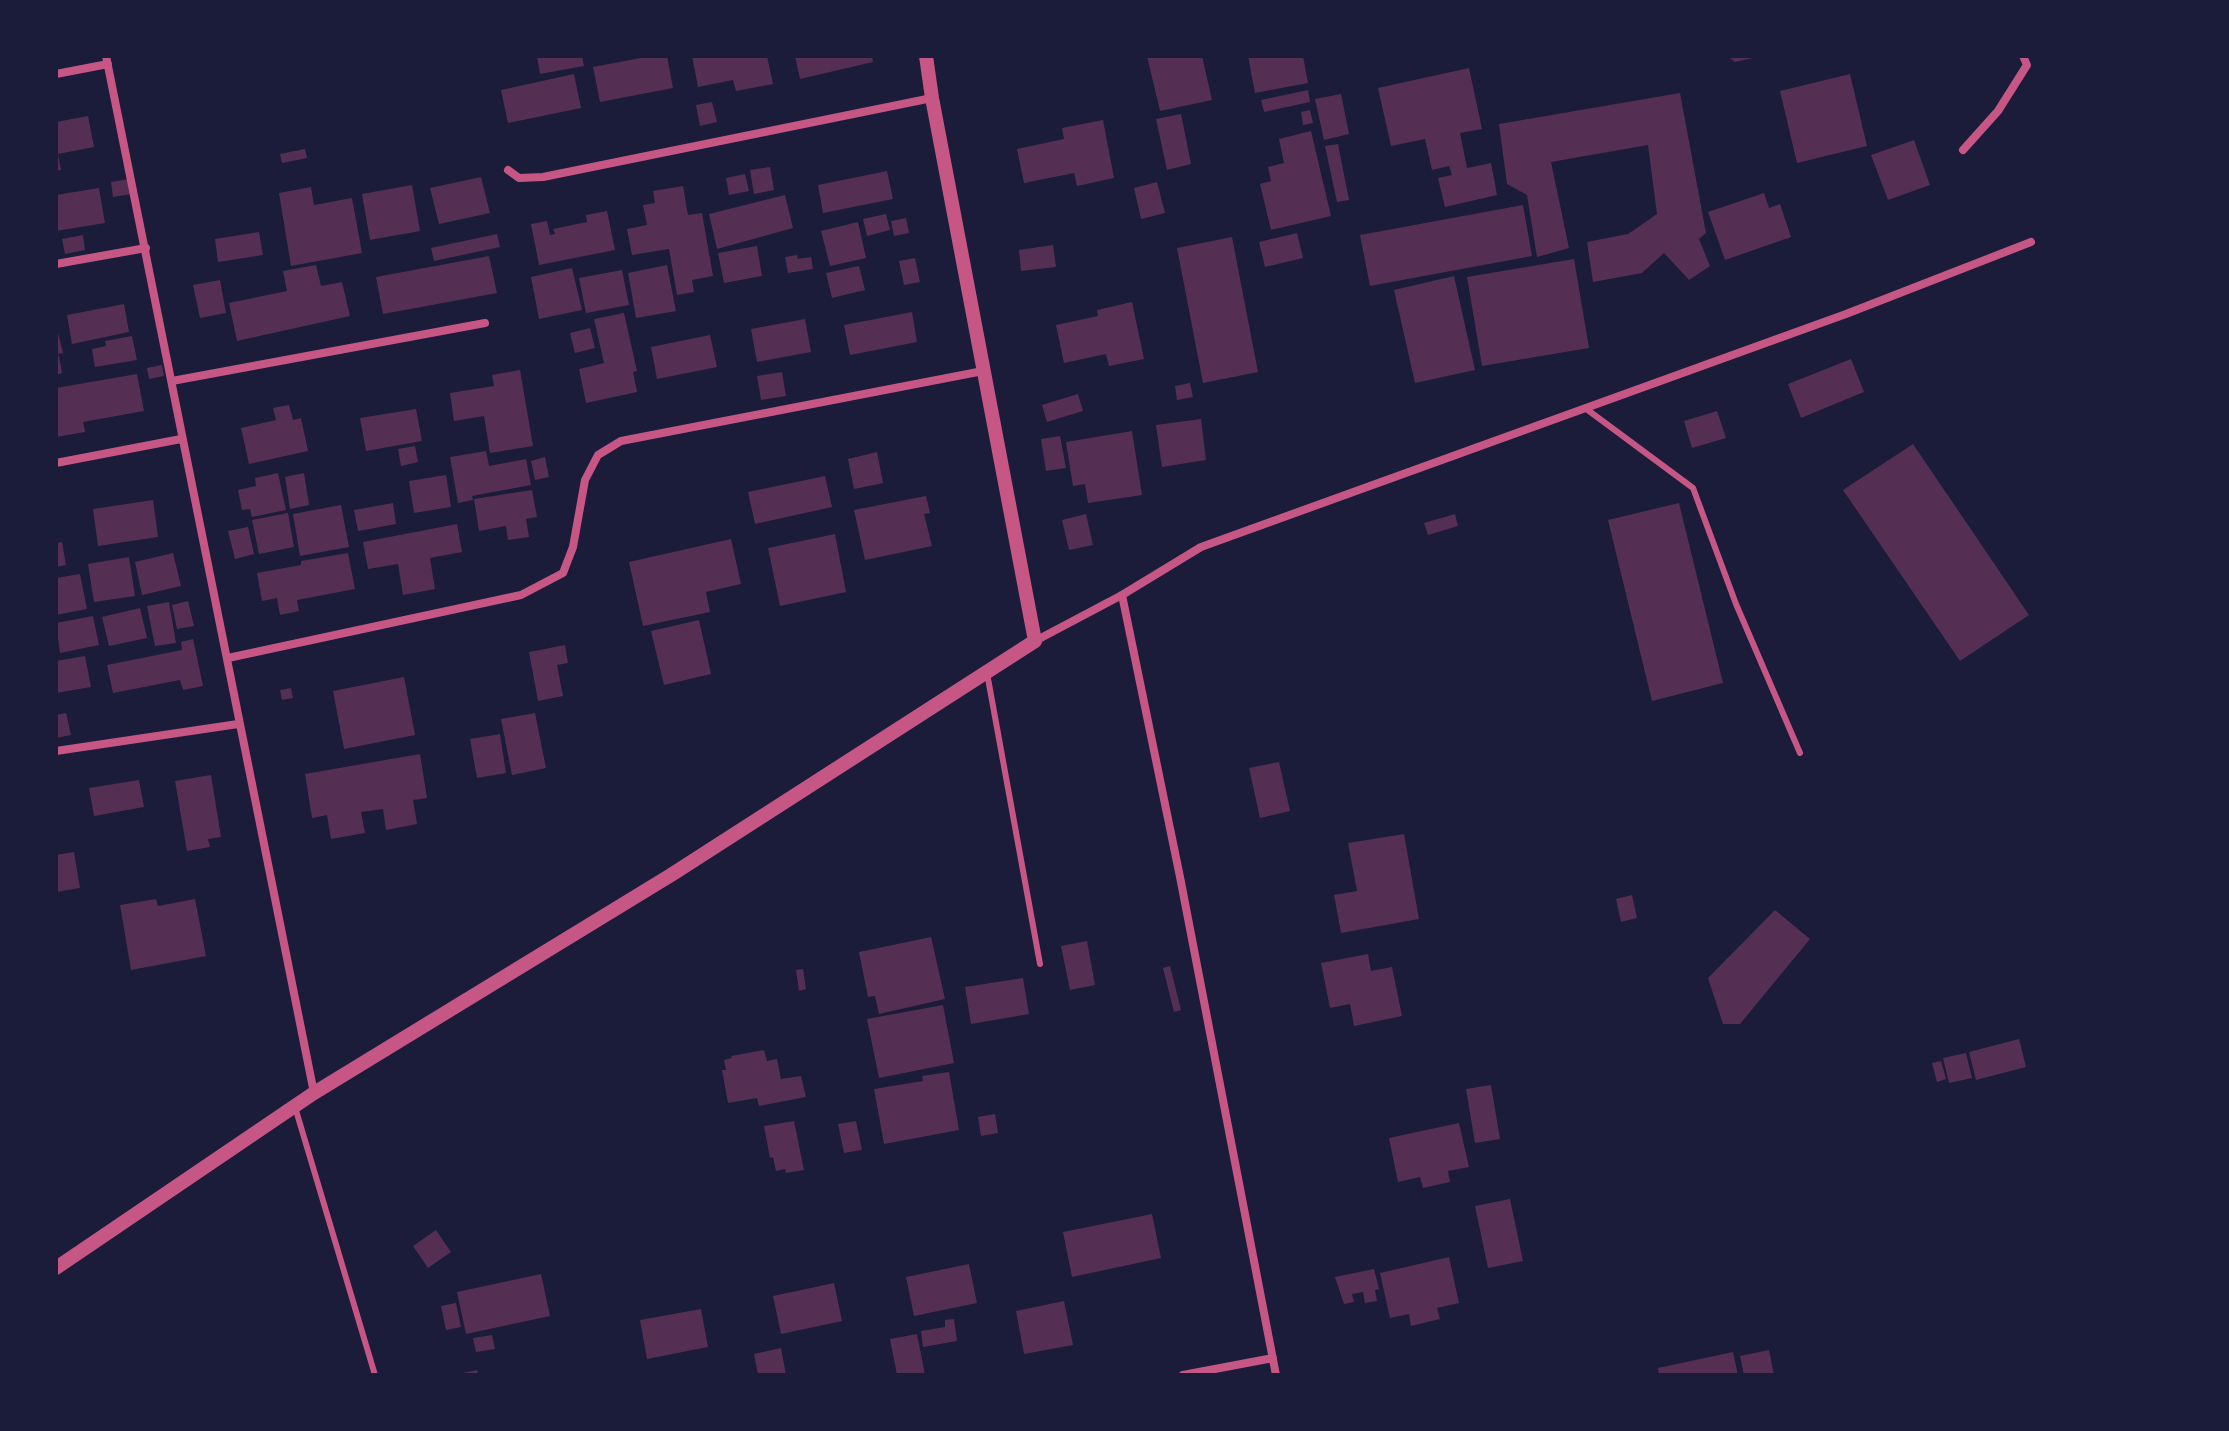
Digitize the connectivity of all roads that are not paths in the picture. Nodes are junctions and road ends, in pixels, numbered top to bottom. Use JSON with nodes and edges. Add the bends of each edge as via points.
{"nodes":[{"id":1,"x":926,"y":56,"type":"edge"},
{"id":2,"x":2023,"y":56,"type":"edge"},
{"id":3,"x":107,"y":60,"type":"edge"},
{"id":4,"x":56,"y":74,"type":"edge"},
{"id":5,"x":932,"y":98,"type":"junction"},
{"id":6,"x":1963,"y":150,"type":"dead end"},
{"id":7,"x":508,"y":170,"type":"dead end"},
{"id":8,"x":2031,"y":242,"type":"dead end"},
{"id":9,"x":146,"y":248,"type":"junction"},
{"id":10,"x":56,"y":264,"type":"edge"},
{"id":11,"x":485,"y":323,"type":"dead end"},
{"id":12,"x":983,"y":371,"type":"junction"},
{"id":13,"x":172,"y":381,"type":"junction"},
{"id":14,"x":1585,"y":408,"type":"junction"},
{"id":15,"x":181,"y":439,"type":"junction"},
{"id":16,"x":56,"y":463,"type":"edge"},
{"id":17,"x":1122,"y":595,"type":"junction"},
{"id":18,"x":1035,"y":641,"type":"junction"},
{"id":19,"x":228,"y":658,"type":"junction"},
{"id":20,"x":987,"y":673,"type":"junction"},
{"id":21,"x":238,"y":724,"type":"junction"},
{"id":22,"x":56,"y":751,"type":"edge"},
{"id":23,"x":1800,"y":753,"type":"dead end"},
{"id":24,"x":1040,"y":964,"type":"dead end"},
{"id":25,"x":314,"y":1093,"type":"junction"},
{"id":26,"x":295,"y":1107,"type":"junction"},
{"id":27,"x":56,"y":1268,"type":"edge"},
{"id":28,"x":1273,"y":1358,"type":"junction"},
{"id":29,"x":375,"y":1375,"type":"edge"},
{"id":30,"x":1183,"y":1375,"type":"edge"},
{"id":31,"x":1276,"y":1375,"type":"edge"}],
"edges":[{"from":1,"to":5,"type":"street"},
{"from":2,"to":6,"type":"street","via":[[2027,65]]},
{"from":3,"to":4,"type":"street"},
{"from":3,"to":9,"type":"street"},
{"from":5,"to":7,"type":"street","via":[[530,179]]},
{"from":5,"to":12,"type":"street"},
{"from":8,"to":14,"type":"street"},
{"from":9,"to":10,"type":"street"},
{"from":9,"to":13,"type":"street"},
{"from":11,"to":13,"type":"street"},
{"from":12,"to":18,"type":"street"},
{"from":12,"to":19,"type":"street","via":[[621,441],[598,455],[585,480],[563,573],[521,595]]},
{"from":13,"to":15,"type":"street"},
{"from":14,"to":17,"type":"street","via":[[1201,547]]},
{"from":14,"to":23,"type":"lane","via":[[1693,488]]},
{"from":15,"to":16,"type":"street"},
{"from":15,"to":19,"type":"street"},
{"from":17,"to":18,"type":"street"},
{"from":17,"to":28,"type":"street"},
{"from":18,"to":20,"type":"street"},
{"from":19,"to":21,"type":"street"},
{"from":20,"to":24,"type":"lane"},
{"from":20,"to":25,"type":"street","via":[[671,875]]},
{"from":21,"to":22,"type":"street"},
{"from":21,"to":25,"type":"street"},
{"from":25,"to":26,"type":"street"},
{"from":26,"to":27,"type":"street"},
{"from":26,"to":29,"type":"lane"},
{"from":28,"to":30,"type":"street"},
{"from":28,"to":31,"type":"street"}]}
